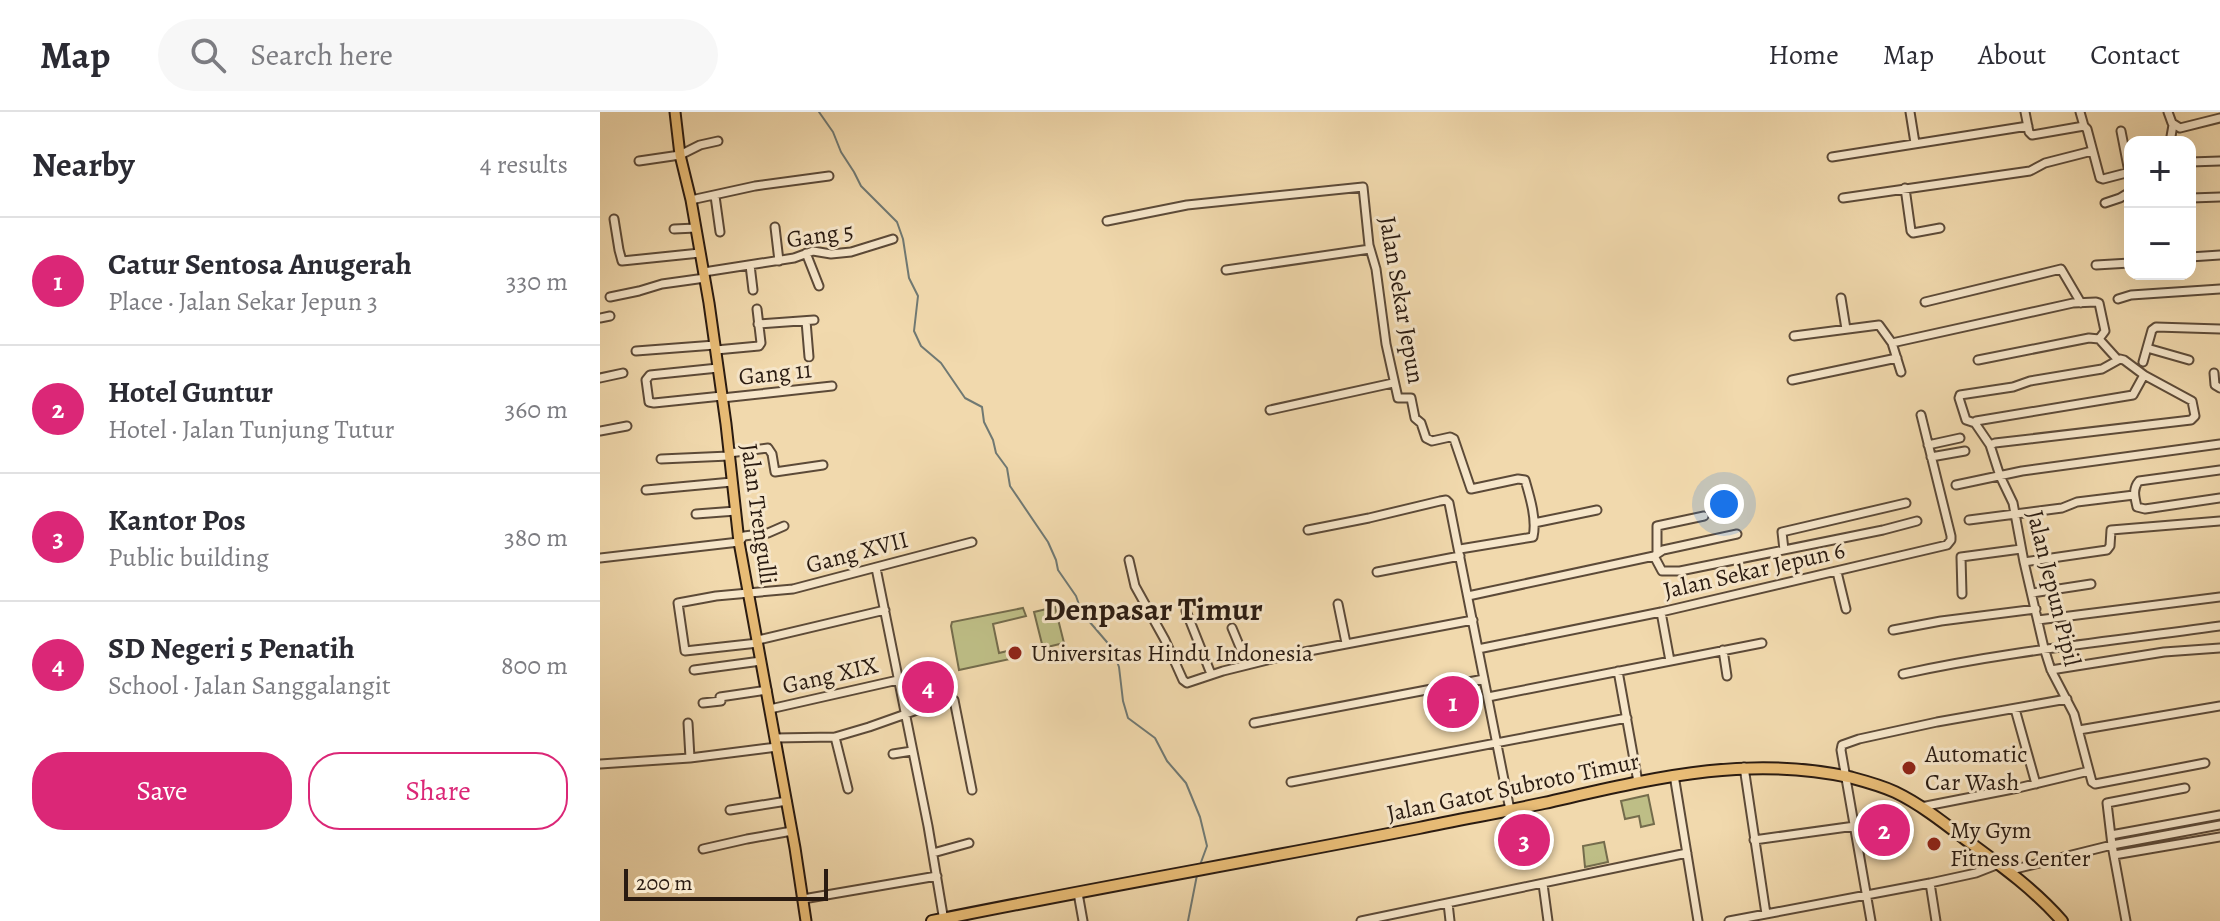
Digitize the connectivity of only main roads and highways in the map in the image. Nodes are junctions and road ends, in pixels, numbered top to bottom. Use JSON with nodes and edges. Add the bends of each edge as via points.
{"nodes":[{"id":1,"x":675,"y":112,"type":"edge"},
{"id":2,"x":944,"y":920,"type":"edge"},
{"id":3,"x":806,"y":921,"type":"edge"},
{"id":4,"x":932,"y":921,"type":"edge"},
{"id":5,"x":2062,"y":921,"type":"edge"}],
"edges":[{"from":1,"to":3,"type":"main road","name":"Jalan Trengulli","via":[[716,348],[739,542]]},
{"from":2,"to":4,"type":"highway","name":"Jalan Gatot Subroto Timur"},
{"from":2,"to":5,"type":"highway","name":"Jalan Gatot Subroto Timur","via":[[1674,775],[1744,767],[1800,770],[1886,788],[1921,807],[2003,868]]}]}
